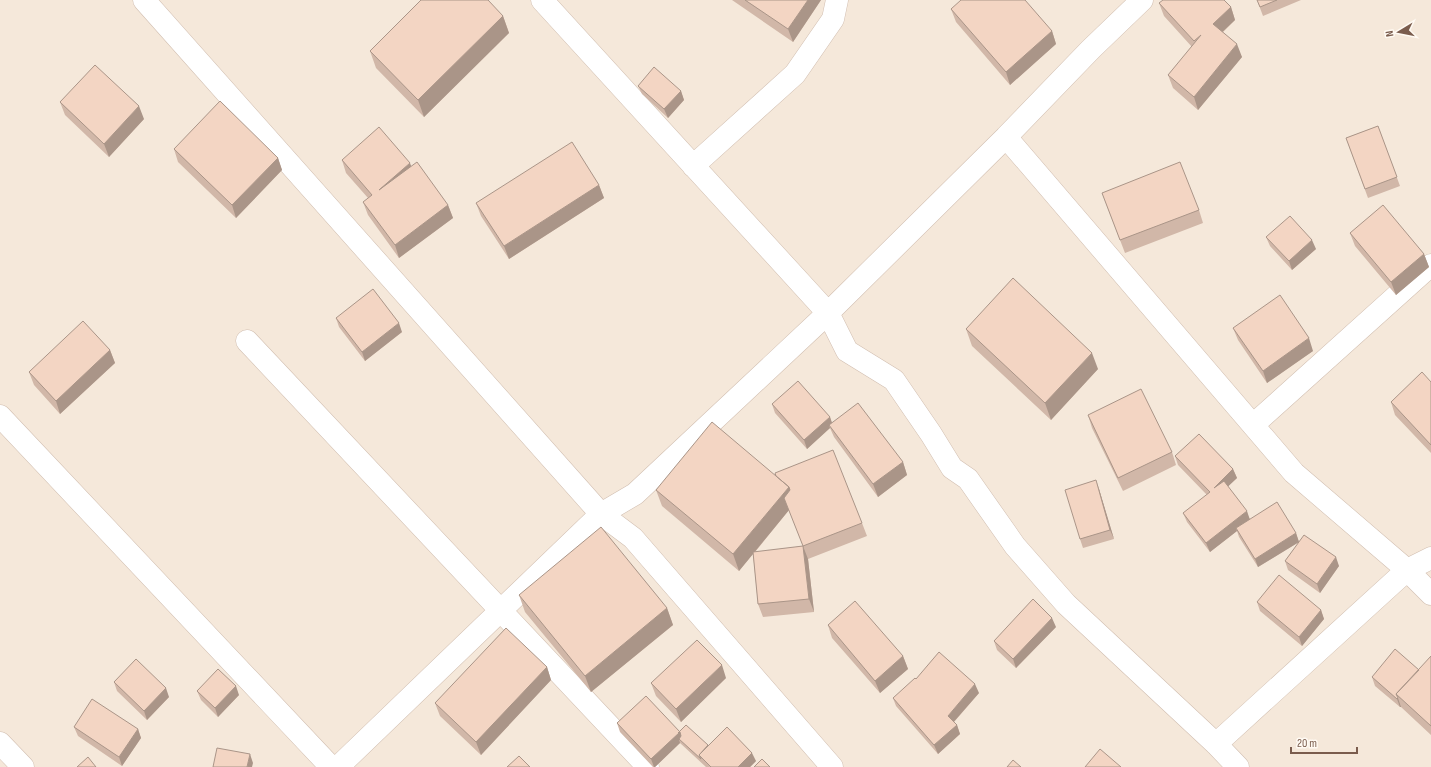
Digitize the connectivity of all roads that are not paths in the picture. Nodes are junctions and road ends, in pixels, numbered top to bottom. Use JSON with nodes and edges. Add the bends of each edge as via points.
{"nodes":[{"id":1,"x":144,"y":0,"type":"edge"},
{"id":2,"x":542,"y":0,"type":"edge"},
{"id":3,"x":837,"y":0,"type":"edge"},
{"id":4,"x":1142,"y":0,"type":"edge"},
{"id":5,"x":1006,"y":137,"type":"junction"},
{"id":6,"x":693,"y":166,"type":"junction"},
{"id":7,"x":1431,"y":265,"type":"edge"},
{"id":8,"x":828,"y":313,"type":"junction"},
{"id":9,"x":247,"y":341,"type":"dead end"},
{"id":10,"x":0,"y":416,"type":"edge"},
{"id":11,"x":1253,"y":425,"type":"junction"},
{"id":12,"x":601,"y":514,"type":"junction"},
{"id":13,"x":1431,"y":558,"type":"edge"},
{"id":14,"x":1408,"y":570,"type":"junction"},
{"id":15,"x":1431,"y":594,"type":"edge"},
{"id":16,"x":501,"y":610,"type":"junction"},
{"id":17,"x":0,"y":743,"type":"edge"},
{"id":18,"x":1216,"y":744,"type":"junction"},
{"id":19,"x":23,"y":767,"type":"edge"},
{"id":20,"x":331,"y":767,"type":"edge"},
{"id":21,"x":338,"y":767,"type":"edge"},
{"id":22,"x":648,"y":767,"type":"edge"},
{"id":23,"x":832,"y":767,"type":"edge"},
{"id":24,"x":1238,"y":767,"type":"edge"}],
"edges":[{"from":1,"to":12,"type":"street"},
{"from":2,"to":6,"type":"street"},
{"from":3,"to":6,"type":"street","via":[[833,19],[795,74]]},
{"from":4,"to":5,"type":"street"},
{"from":5,"to":8,"type":"street"},
{"from":5,"to":11,"type":"street"},
{"from":6,"to":8,"type":"street"},
{"from":7,"to":11,"type":"street"},
{"from":8,"to":12,"type":"street","via":[[635,494]]},
{"from":8,"to":18,"type":"street","via":[[847,351],[894,380],[952,468],[968,478],[1016,546],[1066,604]]},
{"from":9,"to":16,"type":"street"},
{"from":10,"to":20,"type":"street"},
{"from":11,"to":14,"type":"street","via":[[1294,473]]},
{"from":12,"to":16,"type":"street"},
{"from":12,"to":23,"type":"street","via":[[633,538]]},
{"from":13,"to":14,"type":"street"},
{"from":14,"to":15,"type":"street"},
{"from":14,"to":18,"type":"street"},
{"from":16,"to":21,"type":"street"},
{"from":16,"to":22,"type":"street"},
{"from":17,"to":19,"type":"street"},
{"from":18,"to":24,"type":"street"}]}
